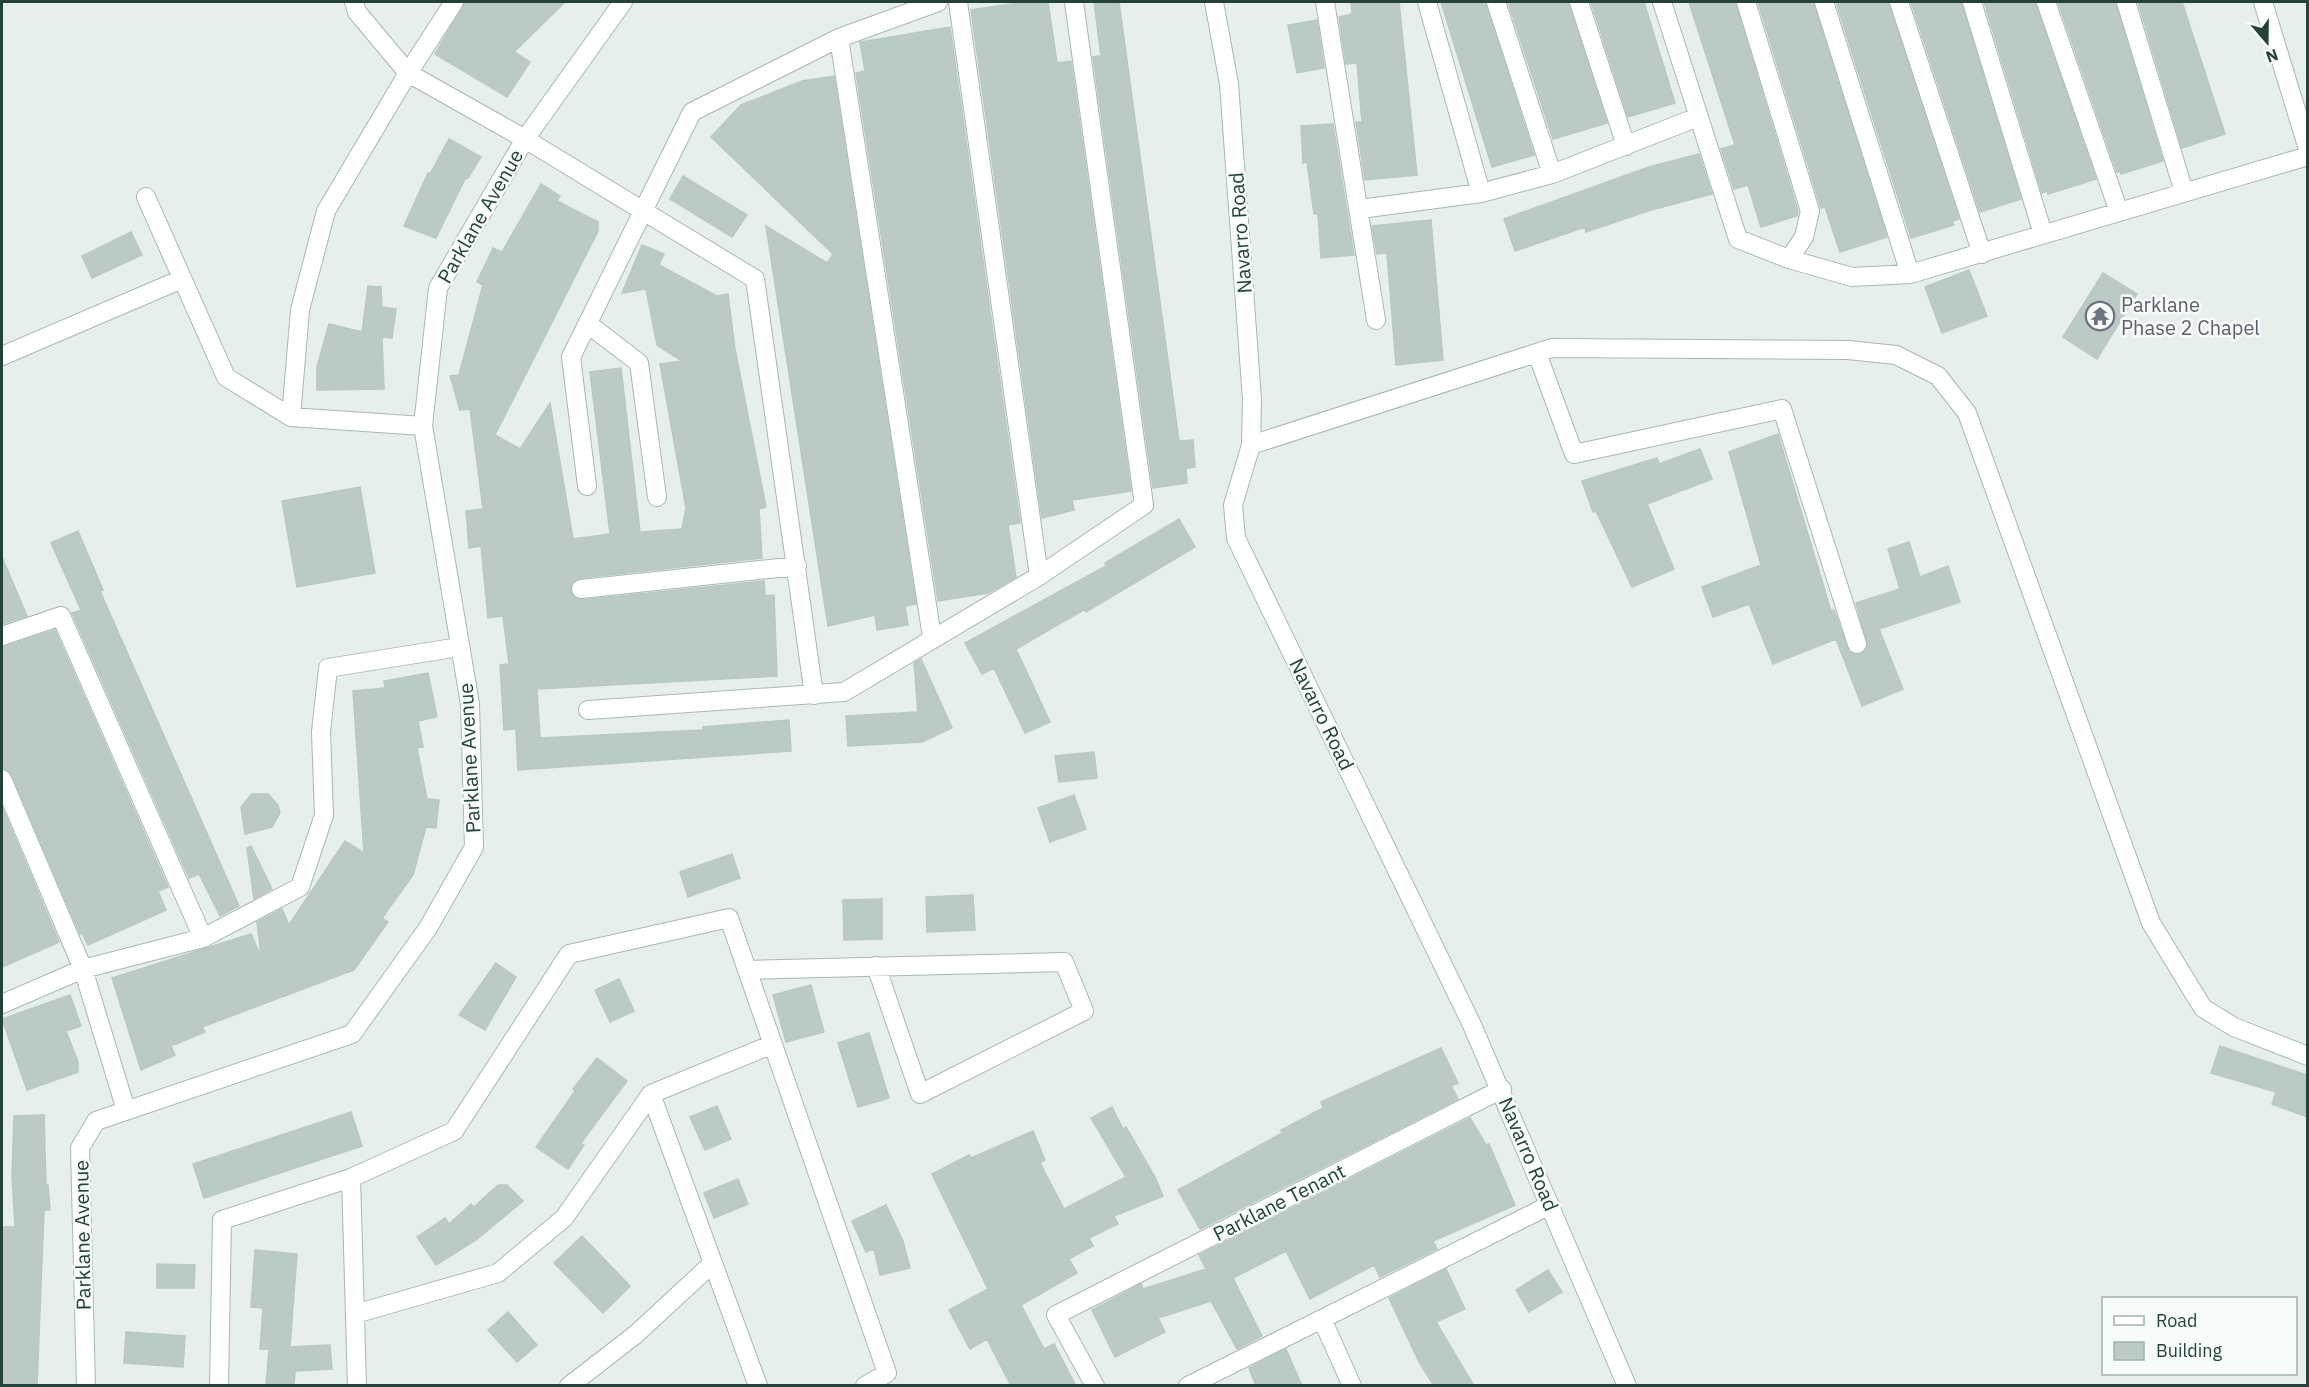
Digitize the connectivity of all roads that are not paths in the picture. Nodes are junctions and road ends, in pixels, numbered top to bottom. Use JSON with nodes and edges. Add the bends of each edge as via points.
{"nodes":[{"id":1,"x":354,"y":2,"type":"edge"},
{"id":2,"x":454,"y":2,"type":"edge"},
{"id":3,"x":623,"y":2,"type":"edge"},
{"id":4,"x":938,"y":2,"type":"edge"},
{"id":5,"x":958,"y":2,"type":"edge"},
{"id":6,"x":1074,"y":2,"type":"edge"},
{"id":7,"x":1214,"y":2,"type":"edge"},
{"id":8,"x":1325,"y":2,"type":"edge"},
{"id":9,"x":1427,"y":2,"type":"edge"},
{"id":10,"x":1496,"y":2,"type":"edge"},
{"id":11,"x":1579,"y":2,"type":"edge"},
{"id":12,"x":1662,"y":2,"type":"edge"},
{"id":13,"x":1746,"y":2,"type":"edge"},
{"id":14,"x":1824,"y":2,"type":"edge"},
{"id":15,"x":1899,"y":2,"type":"edge"},
{"id":16,"x":1972,"y":2,"type":"edge"},
{"id":17,"x":2046,"y":2,"type":"edge"},
{"id":18,"x":2126,"y":2,"type":"edge"},
{"id":19,"x":2263,"y":2,"type":"edge"},
{"id":20,"x":839,"y":38,"type":"junction"},
{"id":21,"x":408,"y":73,"type":"junction"},
{"id":22,"x":1698,"y":117,"type":"junction"},
{"id":23,"x":525,"y":139,"type":"junction"},
{"id":24,"x":1626,"y":146,"type":"junction"},
{"id":25,"x":2307,"y":149,"type":"edge"},
{"id":26,"x":2307,"y":156,"type":"edge"},
{"id":27,"x":1552,"y":174,"type":"junction"},
{"id":28,"x":1481,"y":192,"type":"junction"},
{"id":29,"x":2184,"y":192,"type":"junction"},
{"id":30,"x":146,"y":197,"type":"dead end"},
{"id":31,"x":1360,"y":209,"type":"junction"},
{"id":32,"x":644,"y":211,"type":"junction"},
{"id":33,"x":2119,"y":212,"type":"junction"},
{"id":34,"x":2043,"y":234,"type":"junction"},
{"id":35,"x":1982,"y":254,"type":"junction"},
{"id":36,"x":1789,"y":259,"type":"junction"},
{"id":37,"x":1910,"y":274,"type":"junction"},
{"id":38,"x":182,"y":279,"type":"junction"},
{"id":39,"x":1376,"y":320,"type":"dead end"},
{"id":40,"x":588,"y":324,"type":"junction"},
{"id":41,"x":1537,"y":353,"type":"junction"},
{"id":42,"x":2,"y":356,"type":"edge"},
{"id":43,"x":291,"y":417,"type":"junction"},
{"id":44,"x":423,"y":426,"type":"junction"},
{"id":45,"x":1251,"y":445,"type":"junction"},
{"id":46,"x":587,"y":486,"type":"dead end"},
{"id":47,"x":657,"y":497,"type":"dead end"},
{"id":48,"x":797,"y":566,"type":"junction"},
{"id":49,"x":1039,"y":576,"type":"junction"},
{"id":50,"x":581,"y":590,"type":"dead end"},
{"id":51,"x":2,"y":636,"type":"edge"},
{"id":52,"x":932,"y":637,"type":"junction"},
{"id":53,"x":1857,"y":644,"type":"dead end"},
{"id":54,"x":459,"y":647,"type":"junction"},
{"id":55,"x":814,"y":695,"type":"junction"},
{"id":56,"x":588,"y":710,"type":"dead end"},
{"id":57,"x":2,"y":778,"type":"edge"},
{"id":58,"x":203,"y":939,"type":"junction"},
{"id":59,"x":876,"y":966,"type":"junction"},
{"id":60,"x":83,"y":969,"type":"junction"},
{"id":61,"x":747,"y":970,"type":"junction"},
{"id":62,"x":2,"y":1004,"type":"edge"},
{"id":63,"x":773,"y":1044,"type":"junction"},
{"id":64,"x":2307,"y":1056,"type":"edge"},
{"id":65,"x":1502,"y":1089,"type":"junction"},
{"id":66,"x":651,"y":1094,"type":"junction"},
{"id":67,"x":126,"y":1110,"type":"junction"},
{"id":68,"x":351,"y":1178,"type":"junction"},
{"id":69,"x":1550,"y":1205,"type":"junction"},
{"id":70,"x":713,"y":1263,"type":"junction"},
{"id":71,"x":355,"y":1314,"type":"junction"},
{"id":72,"x":1322,"y":1319,"type":"junction"},
{"id":73,"x":86,"y":1386,"type":"edge"},
{"id":74,"x":219,"y":1386,"type":"edge"},
{"id":75,"x":357,"y":1386,"type":"edge"},
{"id":76,"x":569,"y":1386,"type":"edge"},
{"id":77,"x":758,"y":1386,"type":"edge"},
{"id":78,"x":865,"y":1386,"type":"edge"},
{"id":79,"x":1095,"y":1386,"type":"edge"},
{"id":80,"x":1188,"y":1386,"type":"edge"},
{"id":81,"x":1352,"y":1386,"type":"edge"},
{"id":82,"x":1627,"y":1386,"type":"edge"}],
"edges":[{"from":1,"to":21,"type":"street","via":[[357,12]]},
{"from":2,"to":21,"type":"street"},
{"from":3,"to":23,"type":"street","name":"Parklane Avenue"},
{"from":4,"to":20,"type":"street"},
{"from":5,"to":49,"type":"street"},
{"from":6,"to":49,"type":"street","via":[[1144,505]]},
{"from":7,"to":45,"type":"street","name":"Navarro Road","via":[[1229,84],[1252,399]]},
{"from":8,"to":31,"type":"street"},
{"from":9,"to":28,"type":"street"},
{"from":10,"to":27,"type":"street"},
{"from":11,"to":24,"type":"street"},
{"from":12,"to":22,"type":"street"},
{"from":13,"to":36,"type":"street","via":[[1810,211],[1804,237]]},
{"from":14,"to":37,"type":"street"},
{"from":15,"to":35,"type":"street"},
{"from":16,"to":34,"type":"street"},
{"from":17,"to":33,"type":"street"},
{"from":18,"to":29,"type":"street"},
{"from":19,"to":25,"type":"street"},
{"from":20,"to":32,"type":"street","via":[[692,112]]},
{"from":20,"to":52,"type":"street"},
{"from":21,"to":23,"type":"street"},
{"from":21,"to":43,"type":"street","via":[[326,211],[300,310]]},
{"from":22,"to":24,"type":"street"},
{"from":22,"to":36,"type":"street","via":[[1738,240]]},
{"from":23,"to":32,"type":"street"},
{"from":23,"to":44,"type":"street","name":"Parklane Avenue","via":[[438,288]]},
{"from":24,"to":27,"type":"street"},
{"from":26,"to":29,"type":"street"},
{"from":27,"to":28,"type":"street"},
{"from":28,"to":31,"type":"street"},
{"from":29,"to":33,"type":"street"},
{"from":30,"to":38,"type":"street"},
{"from":31,"to":39,"type":"street"},
{"from":32,"to":40,"type":"street"},
{"from":32,"to":48,"type":"street","via":[[755,279]]},
{"from":33,"to":34,"type":"street"},
{"from":34,"to":35,"type":"street"},
{"from":35,"to":37,"type":"street"},
{"from":36,"to":37,"type":"street","via":[[1852,277]]},
{"from":38,"to":42,"type":"street"},
{"from":38,"to":43,"type":"street","via":[[226,376]]},
{"from":40,"to":46,"type":"street","via":[[571,357]]},
{"from":40,"to":47,"type":"street","via":[[639,363]]},
{"from":41,"to":45,"type":"street"},
{"from":41,"to":53,"type":"street","via":[[1574,454],[1782,409]]},
{"from":41,"to":64,"type":"street","via":[[1551,348],[1848,350],[1896,355],[1938,376],[1967,413],[2151,923],[2203,1008],[2234,1027]]},
{"from":43,"to":44,"type":"street"},
{"from":44,"to":54,"type":"street","name":"Parklane Avenue"},
{"from":45,"to":65,"type":"street","name":"Navarro Road","via":[[1233,506],[1236,538]]},
{"from":48,"to":50,"type":"street"},
{"from":48,"to":55,"type":"street"},
{"from":49,"to":52,"type":"street"},
{"from":51,"to":58,"type":"street","via":[[61,616]]},
{"from":52,"to":55,"type":"street","via":[[844,692]]},
{"from":54,"to":58,"type":"street","via":[[328,668],[321,732],[324,815],[300,887]]},
{"from":54,"to":67,"type":"street","name":"Parklane Avenue","via":[[470,704],[474,847],[422,938],[352,1034]]},
{"from":55,"to":56,"type":"street"},
{"from":57,"to":60,"type":"street"},
{"from":58,"to":60,"type":"street"},
{"from":59,"to":59,"type":"street","via":[[1064,962],[1084,1011],[920,1094]]},
{"from":59,"to":61,"type":"street"},
{"from":60,"to":62,"type":"street"},
{"from":60,"to":67,"type":"street"},
{"from":61,"to":63,"type":"street"},
{"from":61,"to":68,"type":"street","via":[[729,918],[569,954],[454,1131]]},
{"from":63,"to":66,"type":"street"},
{"from":63,"to":78,"type":"street","via":[[887,1373]]},
{"from":65,"to":69,"type":"street","name":"Navarro Road"},
{"from":65,"to":79,"type":"street","name":"Parklane Tenant","via":[[1056,1315]]},
{"from":66,"to":70,"type":"street"},
{"from":66,"to":71,"type":"street","via":[[564,1218],[498,1273]]},
{"from":67,"to":73,"type":"street","name":"Parklane Avenue","via":[[96,1121],[80,1148]]},
{"from":68,"to":71,"type":"street"},
{"from":68,"to":74,"type":"street","via":[[222,1220]]},
{"from":69,"to":72,"type":"street"},
{"from":69,"to":82,"type":"street","name":"Navarro Road"},
{"from":70,"to":76,"type":"street","via":[[635,1335]]},
{"from":70,"to":77,"type":"street"},
{"from":71,"to":75,"type":"street"},
{"from":72,"to":80,"type":"street"},
{"from":72,"to":81,"type":"street"}]}
